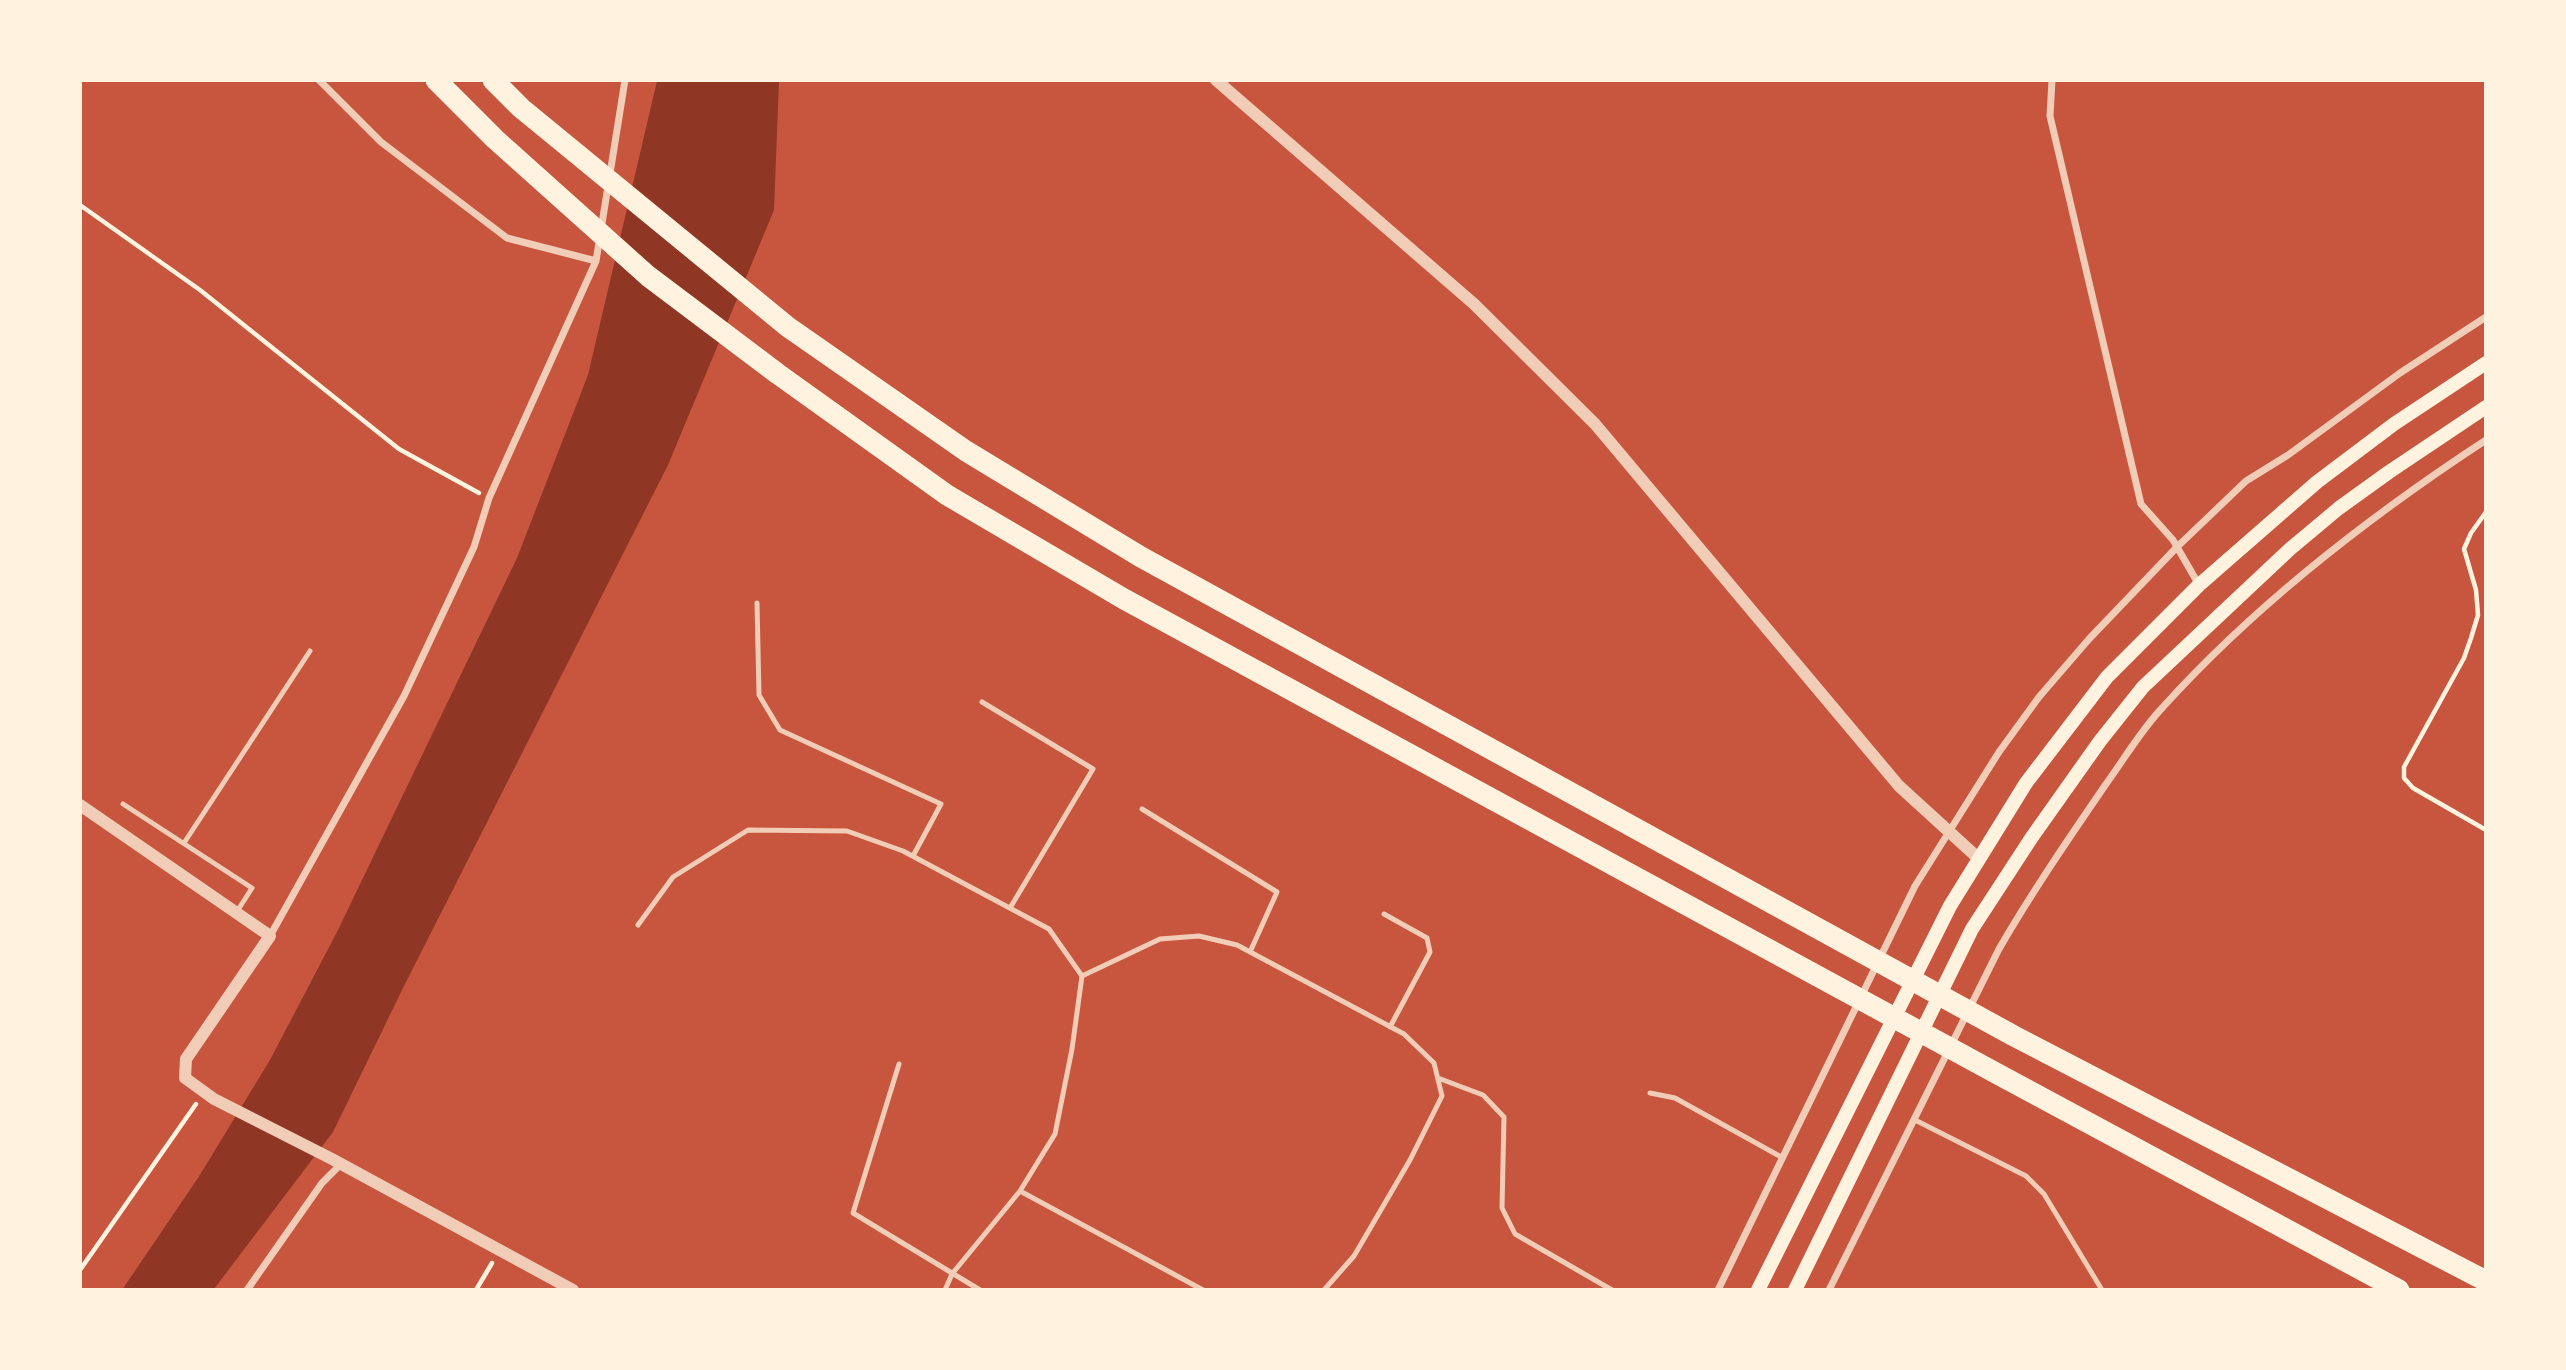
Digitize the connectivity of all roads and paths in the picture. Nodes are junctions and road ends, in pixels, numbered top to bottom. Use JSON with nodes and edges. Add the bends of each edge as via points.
{"nodes":[{"id":1,"x":319,"y":80,"type":"edge"},
{"id":2,"x":436,"y":80,"type":"edge"},
{"id":3,"x":493,"y":80,"type":"edge"},
{"id":4,"x":625,"y":80,"type":"edge"},
{"id":5,"x":1216,"y":80,"type":"edge"},
{"id":6,"x":2052,"y":80,"type":"edge"},
{"id":7,"x":80,"y":205,"type":"edge"},
{"id":8,"x":596,"y":261,"type":"junction"},
{"id":9,"x":2486,"y":317,"type":"edge"},
{"id":10,"x":2486,"y":363,"type":"edge"},
{"id":11,"x":2486,"y":407,"type":"edge"},
{"id":12,"x":2486,"y":440,"type":"edge"},
{"id":13,"x":489,"y":498,"type":"junction"},
{"id":14,"x":2486,"y":512,"type":"edge"},
{"id":15,"x":2177,"y":547,"type":"junction"},
{"id":16,"x":2199,"y":585,"type":"junction"},
{"id":17,"x":757,"y":603,"type":"dead end"},
{"id":18,"x":310,"y":651,"type":"dead end"},
{"id":19,"x":982,"y":702,"type":"dead end"},
{"id":20,"x":123,"y":804,"type":"dead end"},
{"id":21,"x":80,"y":806,"type":"edge"},
{"id":22,"x":1142,"y":808,"type":"dead end"},
{"id":23,"x":2486,"y":830,"type":"edge"},
{"id":24,"x":1949,"y":832,"type":"junction"},
{"id":25,"x":184,"y":844,"type":"junction"},
{"id":26,"x":914,"y":856,"type":"junction"},
{"id":27,"x":1978,"y":858,"type":"junction"},
{"id":28,"x":1010,"y":908,"type":"junction"},
{"id":29,"x":236,"y":912,"type":"junction"},
{"id":30,"x":1384,"y":914,"type":"dead end"},
{"id":31,"x":638,"y":925,"type":"dead end"},
{"id":32,"x":270,"y":936,"type":"junction"},
{"id":33,"x":1250,"y":952,"type":"junction"},
{"id":34,"x":1082,"y":976,"type":"junction"},
{"id":35,"x":1390,"y":1027,"type":"junction"},
{"id":36,"x":899,"y":1064,"type":"dead end"},
{"id":37,"x":1438,"y":1078,"type":"junction"},
{"id":38,"x":1650,"y":1093,"type":"dead end"},
{"id":39,"x":209,"y":1096,"type":"junction"},
{"id":40,"x":1915,"y":1120,"type":"junction"},
{"id":41,"x":1783,"y":1158,"type":"junction"},
{"id":42,"x":336,"y":1162,"type":"junction"},
{"id":43,"x":1020,"y":1191,"type":"junction"},
{"id":44,"x":500,"y":1250,"type":"junction"},
{"id":45,"x":80,"y":1270,"type":"edge"},
{"id":46,"x":952,"y":1274,"type":"junction"},
{"id":47,"x":2486,"y":1282,"type":"edge"},
{"id":48,"x":247,"y":1290,"type":"edge"},
{"id":49,"x":476,"y":1290,"type":"edge"},
{"id":50,"x":573,"y":1290,"type":"edge"},
{"id":51,"x":945,"y":1290,"type":"edge"},
{"id":52,"x":980,"y":1290,"type":"edge"},
{"id":53,"x":1203,"y":1290,"type":"edge"},
{"id":54,"x":1324,"y":1290,"type":"edge"},
{"id":55,"x":1612,"y":1290,"type":"edge"},
{"id":56,"x":1718,"y":1290,"type":"edge"},
{"id":57,"x":1758,"y":1290,"type":"edge"},
{"id":58,"x":1795,"y":1290,"type":"edge"},
{"id":59,"x":1829,"y":1290,"type":"edge"},
{"id":60,"x":2102,"y":1290,"type":"edge"},
{"id":61,"x":2399,"y":1290,"type":"edge"}],
"edges":[{"from":1,"to":8,"type":"street","via":[[381,142],[507,238]]},
{"from":2,"to":61,"type":"highway","via":[[648,276],[947,495],[1124,598]]},
{"from":3,"to":47,"type":"highway","via":[[547,130],[788,327],[966,451],[1141,557],[2014,1036]]},
{"from":4,"to":8,"type":"street"},
{"from":5,"to":24,"type":"street","via":[[1474,304],[1595,425],[1899,786]]},
{"from":6,"to":15,"type":"street","via":[[2050,116],[2141,504]]},
{"from":7,"to":13,"type":"path","via":[[200,290],[399,449]]},
{"from":8,"to":13,"type":"street"},
{"from":9,"to":15,"type":"street","via":[[2246,481]]},
{"from":10,"to":16,"type":"main road","via":[[2317,482]]},
{"from":11,"to":58,"type":"main road","via":[[2339,508],[2143,687],[2074,776],[1972,929]]},
{"from":12,"to":40,"type":"street","via":[[2320,560],[2162,708],[2028,898]]},
{"from":13,"to":32,"type":"street","via":[[474,547],[404,696]]},
{"from":14,"to":23,"type":"path","via":[[2464,549],[2478,615],[2471,638],[2404,767],[2404,778],[2413,788]]},
{"from":15,"to":16,"type":"street"},
{"from":15,"to":24,"type":"street","via":[[2039,697]]},
{"from":16,"to":27,"type":"main road","via":[[2107,677],[2026,783]]},
{"from":17,"to":26,"type":"lane","via":[[760,695],[780,730],[941,804]]},
{"from":18,"to":25,"type":"lane"},
{"from":19,"to":28,"type":"lane","via":[[1093,769]]},
{"from":20,"to":25,"type":"lane"},
{"from":21,"to":29,"type":"street"},
{"from":22,"to":33,"type":"lane","via":[[1278,892]]},
{"from":24,"to":27,"type":"street"},
{"from":24,"to":41,"type":"street","via":[[1915,886]]},
{"from":25,"to":29,"type":"lane","via":[[252,888]]},
{"from":26,"to":28,"type":"lane"},
{"from":26,"to":31,"type":"lane","via":[[847,831],[748,830],[673,877]]},
{"from":27,"to":57,"type":"main road"},
{"from":28,"to":34,"type":"lane","via":[[1049,929]]},
{"from":29,"to":32,"type":"street"},
{"from":30,"to":35,"type":"lane","via":[[1427,938],[1430,952]]},
{"from":32,"to":39,"type":"street","via":[[186,1059],[185,1078]]},
{"from":33,"to":34,"type":"lane","via":[[1199,936],[1160,939]]},
{"from":33,"to":35,"type":"lane"},
{"from":34,"to":43,"type":"lane","via":[[1055,1134]]},
{"from":35,"to":37,"type":"lane","via":[[1434,1063]]},
{"from":36,"to":46,"type":"lane","via":[[853,1213]]},
{"from":37,"to":54,"type":"lane","via":[[1442,1096],[1409,1160],[1354,1256]]},
{"from":37,"to":55,"type":"lane","via":[[1483,1095],[1504,1117],[1502,1208],[1514,1234]]},
{"from":38,"to":41,"type":"lane","via":[[1675,1098]]},
{"from":39,"to":42,"type":"street"},
{"from":39,"to":45,"type":"path"},
{"from":40,"to":59,"type":"street"},
{"from":40,"to":60,"type":"lane","via":[[2026,1176],[2044,1194]]},
{"from":41,"to":56,"type":"street"},
{"from":42,"to":44,"type":"street"},
{"from":42,"to":48,"type":"street"},
{"from":43,"to":46,"type":"lane"},
{"from":43,"to":53,"type":"lane"},
{"from":44,"to":49,"type":"path"},
{"from":44,"to":50,"type":"street"},
{"from":46,"to":51,"type":"lane"},
{"from":46,"to":52,"type":"lane"}]}
